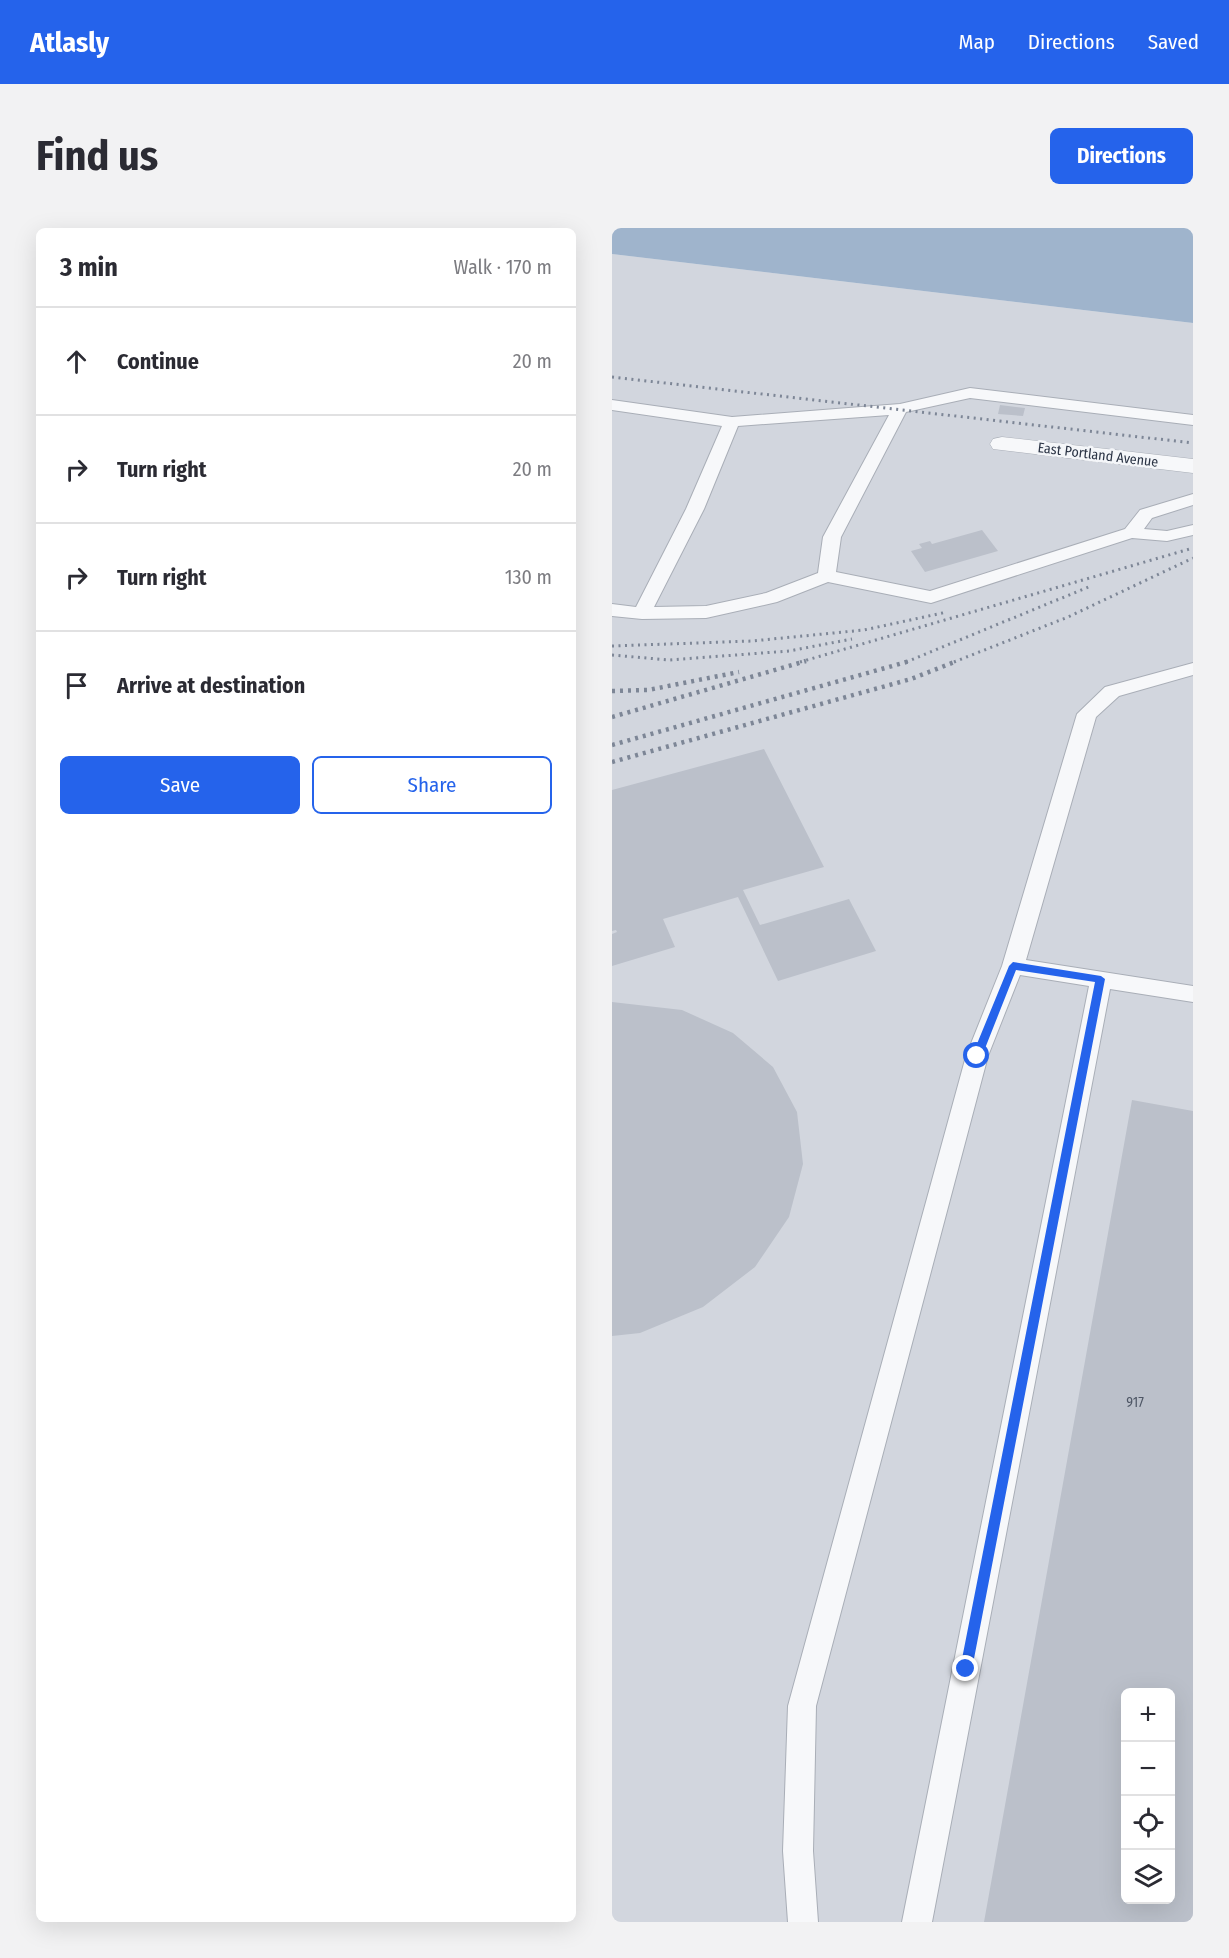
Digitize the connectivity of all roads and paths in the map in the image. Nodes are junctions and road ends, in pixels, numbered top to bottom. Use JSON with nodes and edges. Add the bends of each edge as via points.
{"nodes":[{"id":1,"x":612,"y":405,"type":"edge"},
{"id":2,"x":900,"y":409,"type":"junction"},
{"id":3,"x":1193,"y":420,"type":"edge"},
{"id":4,"x":732,"y":422,"type":"junction"},
{"id":5,"x":1002,"y":444,"type":"dead end"},
{"id":6,"x":1193,"y":466,"type":"edge"},
{"id":7,"x":1193,"y":499,"type":"edge"},
{"id":8,"x":1193,"y":530,"type":"edge"},
{"id":9,"x":1131,"y":533,"type":"junction"},
{"id":10,"x":827,"y":576,"type":"junction"},
{"id":11,"x":612,"y":610,"type":"edge"},
{"id":12,"x":642,"y":613,"type":"junction"},
{"id":13,"x":1193,"y":669,"type":"edge"},
{"id":14,"x":1013,"y":966,"type":"junction"},
{"id":15,"x":1101,"y":979,"type":"junction"},
{"id":16,"x":1193,"y":994,"type":"edge"},
{"id":17,"x":803,"y":1922,"type":"edge"},
{"id":18,"x":917,"y":1922,"type":"edge"}],
"edges":[{"from":1,"to":4,"type":"lane"},
{"from":2,"to":3,"type":"lane","via":[[970,393]]},
{"from":2,"to":4,"type":"lane"},
{"from":2,"to":10,"type":"lane","via":[[832,537]]},
{"from":4,"to":12,"type":"lane","via":[[695,509]]},
{"from":5,"to":6,"type":"street","name":"East Portland Avenue"},
{"from":7,"to":9,"type":"lane","via":[[1146,514]]},
{"from":8,"to":9,"type":"lane","via":[[1167,536]]},
{"from":9,"to":10,"type":"lane","via":[[931,597]]},
{"from":10,"to":12,"type":"lane","via":[[771,598],[706,612]]},
{"from":11,"to":12,"type":"lane"},
{"from":13,"to":14,"type":"lane","via":[[1112,691],[1087,714]]},
{"from":14,"to":15,"type":"lane"},
{"from":14,"to":17,"type":"lane","via":[[977,1056],[802,1706],[798,1851]]},
{"from":15,"to":16,"type":"lane"},
{"from":15,"to":18,"type":"lane"}]}
